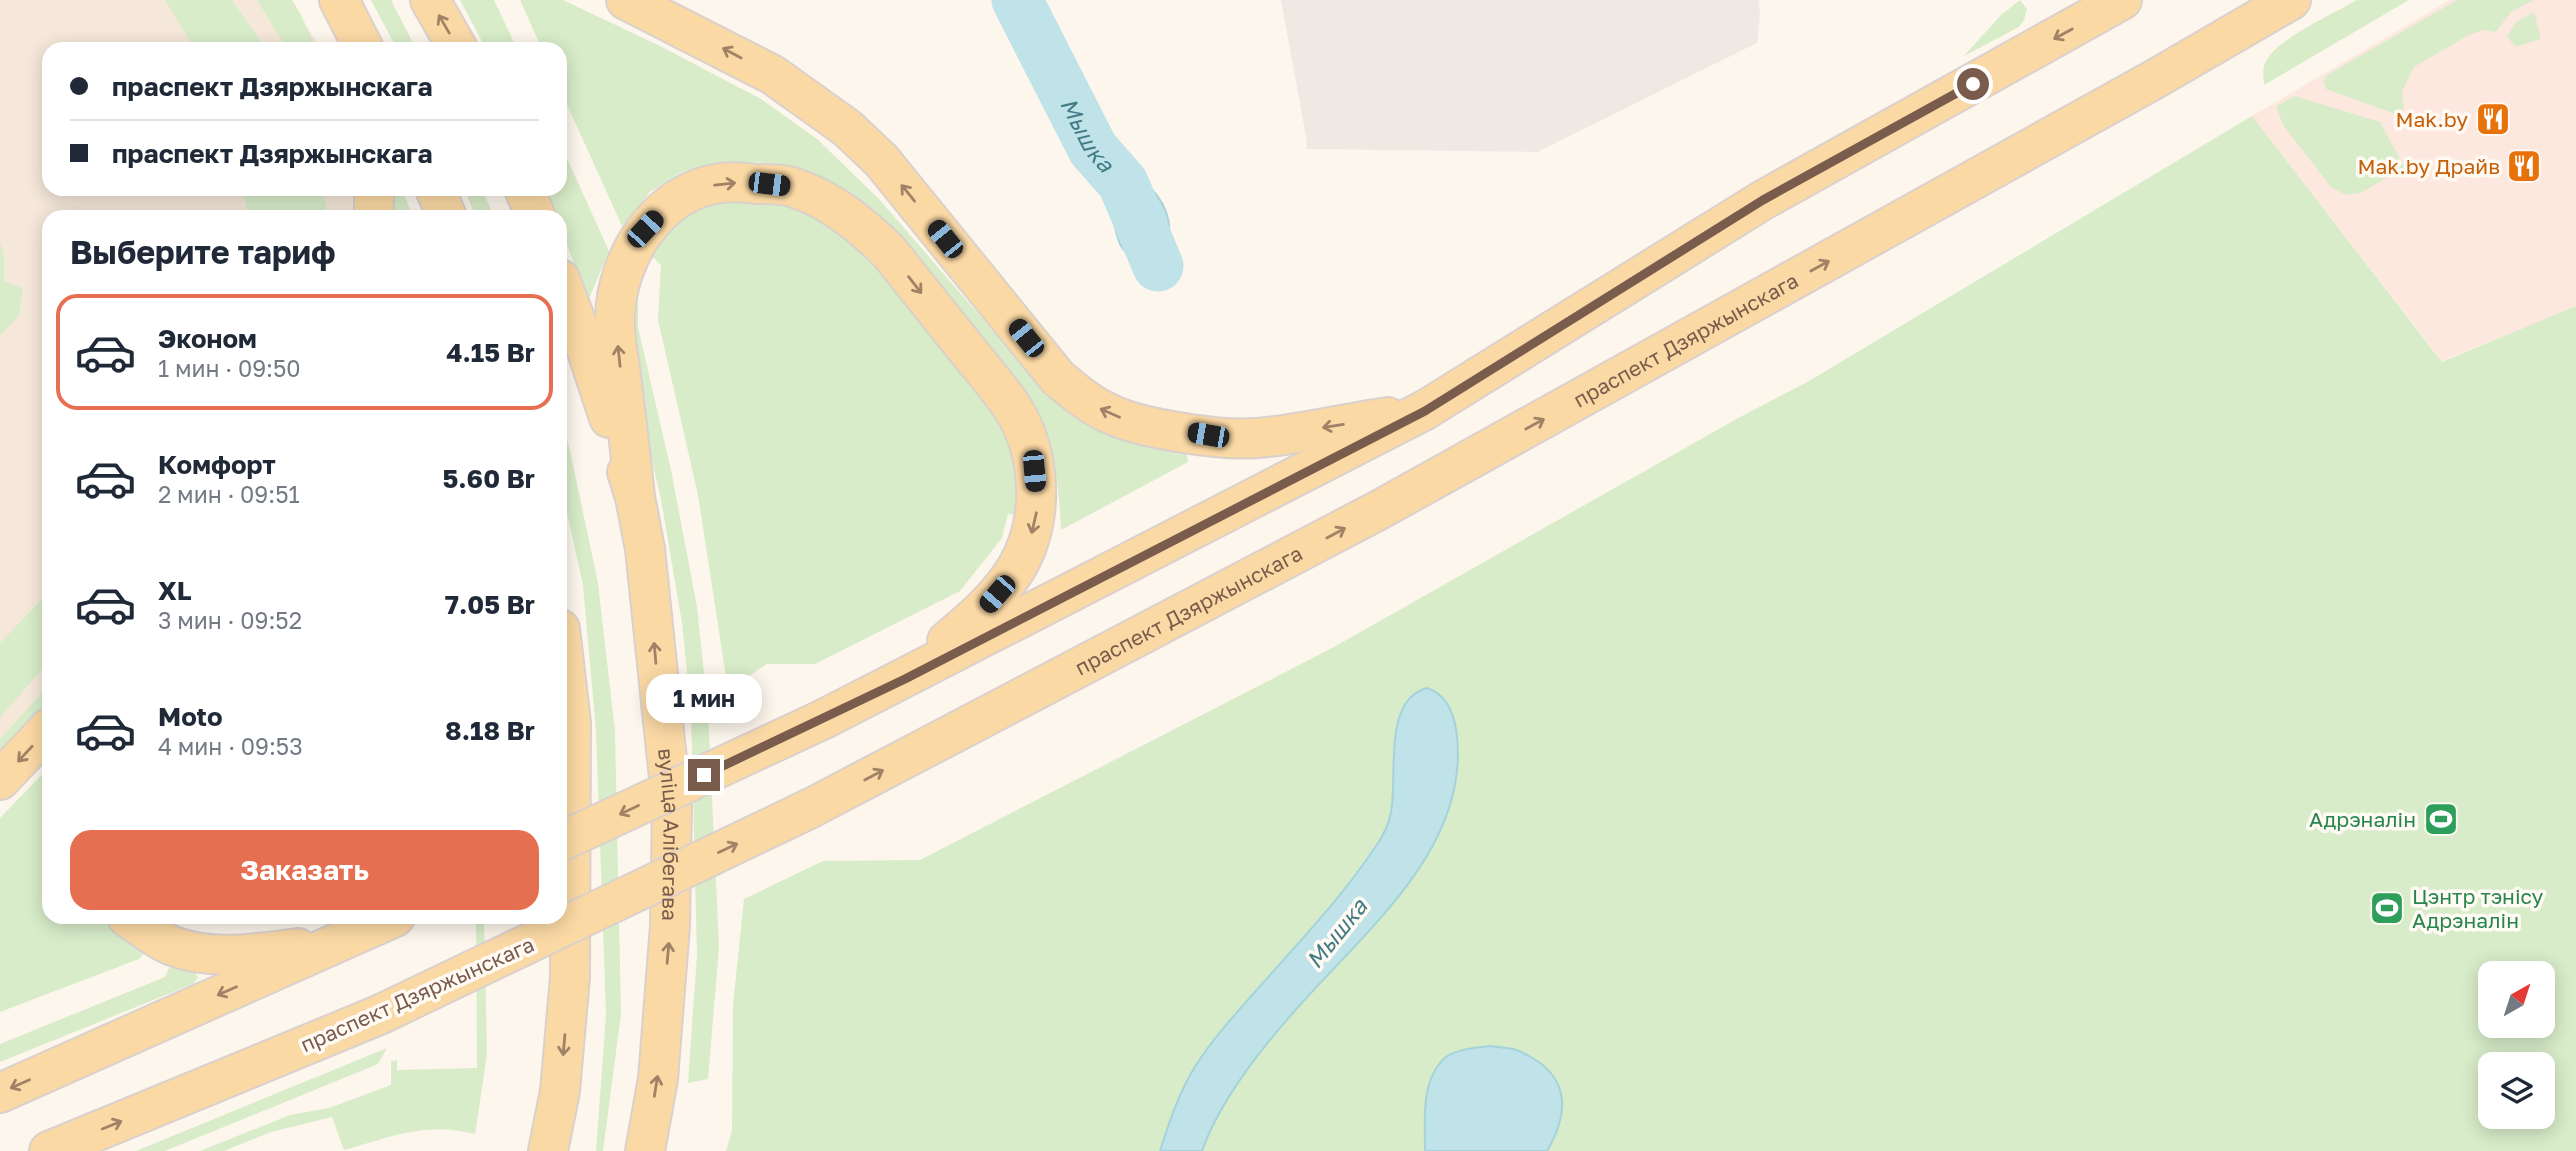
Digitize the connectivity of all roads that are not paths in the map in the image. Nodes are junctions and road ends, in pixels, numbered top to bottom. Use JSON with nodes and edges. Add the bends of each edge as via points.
{"nodes":[{"id":1,"x":338,"y":0,"type":"edge"},
{"id":2,"x":430,"y":0,"type":"edge"},
{"id":3,"x":626,"y":0,"type":"edge"},
{"id":4,"x":2122,"y":0,"type":"edge"},
{"id":5,"x":2291,"y":0,"type":"edge"},
{"id":6,"x":350,"y":42,"type":"edge"},
{"id":7,"x":361,"y":42,"type":"edge"},
{"id":8,"x":454,"y":42,"type":"edge"},
{"id":9,"x":567,"y":297,"type":"edge"},
{"id":10,"x":1425,"y":411,"type":"junction"},
{"id":11,"x":635,"y":497,"type":"junction"},
{"id":12,"x":905,"y":679,"type":"junction"},
{"id":13,"x":567,"y":707,"type":"edge"},
{"id":14,"x":42,"y":735,"type":"edge"},
{"id":15,"x":0,"y":780,"type":"edge"},
{"id":16,"x":567,"y":839,"type":"edge"},
{"id":17,"x":138,"y":924,"type":"edge"},
{"id":18,"x":378,"y":924,"type":"edge"},
{"id":19,"x":334,"y":944,"type":"junction"},
{"id":20,"x":0,"y":1093,"type":"edge"},
{"id":21,"x":49,"y":1151,"type":"edge"},
{"id":22,"x":548,"y":1151,"type":"edge"},
{"id":23,"x":645,"y":1151,"type":"edge"}],
"edges":[{"from":1,"to":6,"type":"main road"},
{"from":1,"to":7,"type":"main road"},
{"from":8,"to":2,"type":"main road","one_way":true},
{"from":10,"to":3,"type":"main road","one_way":true,"via":[[1256,438],[1150,426],[1112,415],[1082,399],[1058,377],[881,160],[847,128],[773,75]]},
{"from":4,"to":10,"type":"main road","one_way":true,"via":[[1763,200]]},
{"from":21,"to":5,"type":"main road","name":"праспект Дзяржынскага","one_way":true,"bridge":true,"via":[[379,1015],[813,807],[1392,503]]},
{"from":9,"to":11,"type":"main road","name":"вуліца Алібегава"},
{"from":10,"to":12,"type":"main road"},
{"from":11,"to":12,"type":"main road","one_way":true,"via":[[615,317],[631,254],[645,229],[689,193],[720,183],[794,188],[841,210],[890,253],[1012,406],[1034,471],[1037,509],[1031,539],[1018,566],[987,606]]},
{"from":23,"to":11,"type":"main road","name":"вуліца Алібегава","one_way":true,"via":[[657,1079],[670,926],[671,807],[645,549]]},
{"from":12,"to":16,"type":"main road","one_way":true,"bridge":true},
{"from":13,"to":22,"type":"main road","one_way":true,"via":[[572,766],[570,977],[560,1091]]},
{"from":14,"to":15,"type":"main road","one_way":true},
{"from":17,"to":19,"type":"main road","via":[[174,947],[205,953],[249,954]]},
{"from":18,"to":19,"type":"main road"},
{"from":19,"to":20,"type":"main road","one_way":true}]}
